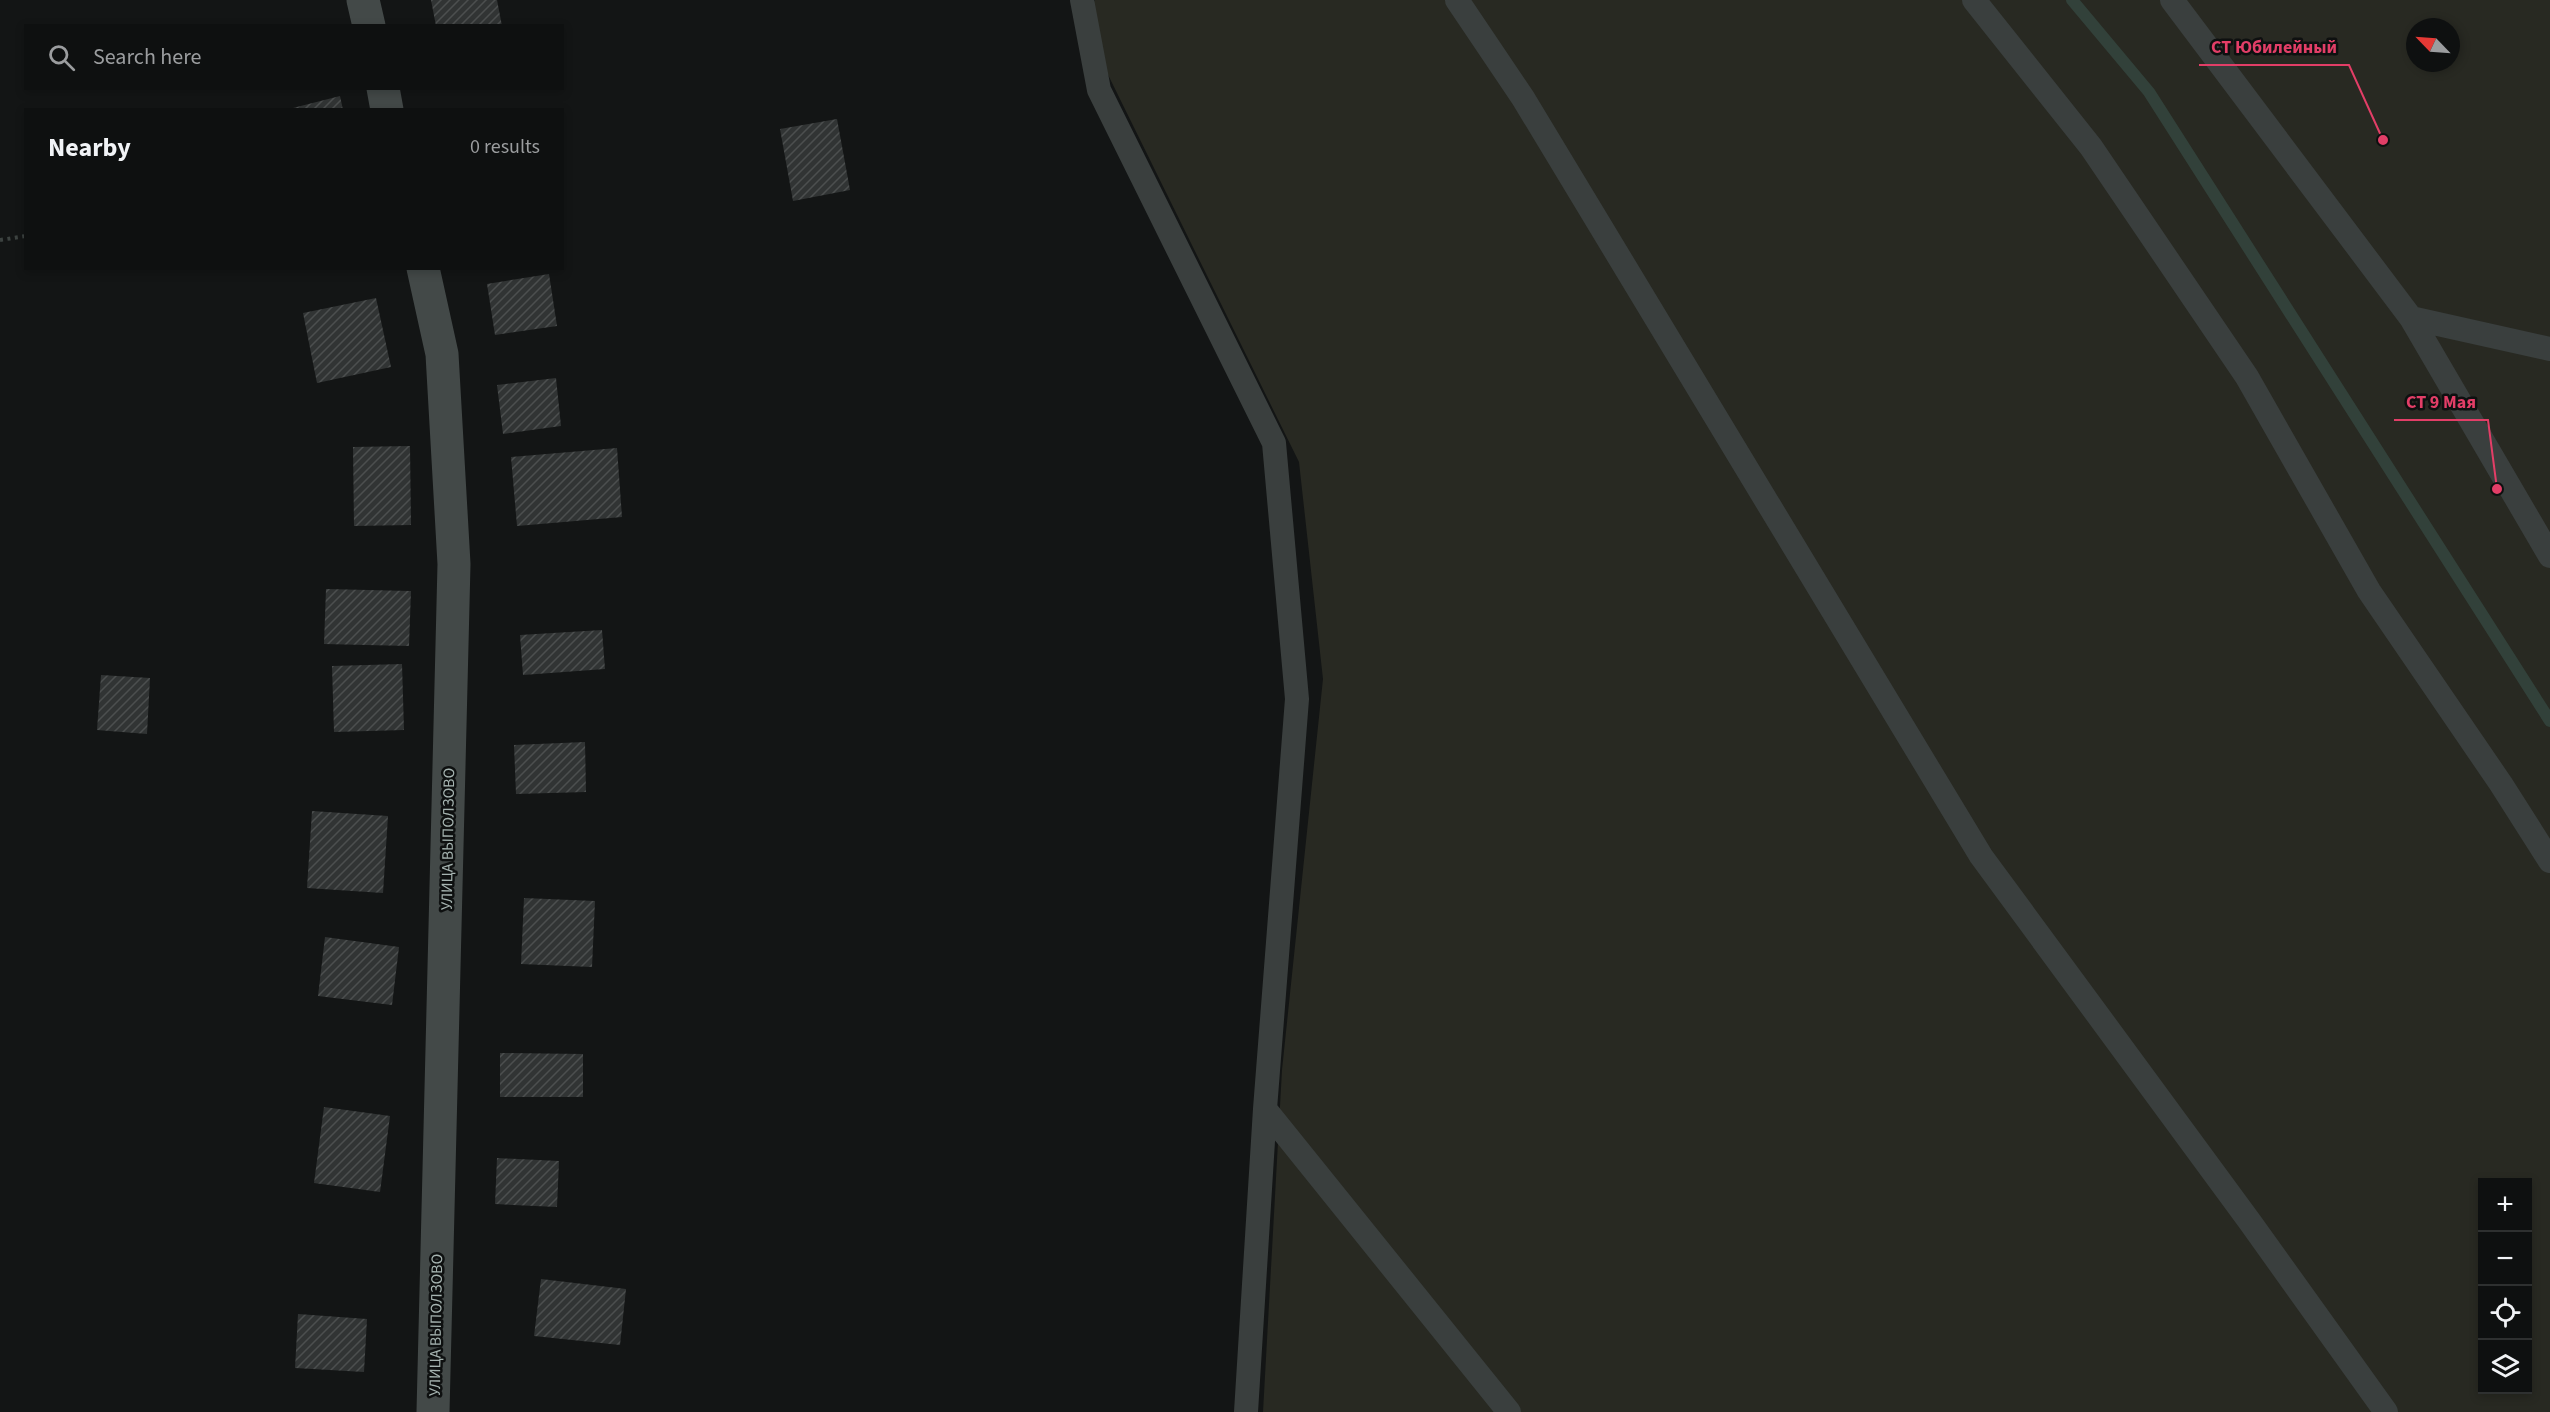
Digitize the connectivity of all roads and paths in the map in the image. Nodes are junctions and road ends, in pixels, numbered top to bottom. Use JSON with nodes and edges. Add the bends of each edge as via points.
{"nodes":[{"id":1,"x":363,"y":0,"type":"edge"},
{"id":2,"x":1082,"y":0,"type":"edge"},
{"id":3,"x":1457,"y":0,"type":"edge"},
{"id":4,"x":1974,"y":0,"type":"edge"},
{"id":5,"x":2172,"y":0,"type":"edge"},
{"id":6,"x":369,"y":24,"type":"edge"},
{"id":7,"x":383,"y":90,"type":"edge"},
{"id":8,"x":387,"y":108,"type":"edge"},
{"id":9,"x":24,"y":236,"type":"edge"},
{"id":10,"x":0,"y":240,"type":"edge"},
{"id":11,"x":423,"y":270,"type":"edge"},
{"id":12,"x":2411,"y":318,"type":"junction"},
{"id":13,"x":2550,"y":349,"type":"edge"},
{"id":14,"x":2550,"y":556,"type":"edge"},
{"id":15,"x":2550,"y":861,"type":"edge"},
{"id":16,"x":1265,"y":1109,"type":"junction"},
{"id":17,"x":433,"y":1412,"type":"edge"},
{"id":18,"x":1246,"y":1412,"type":"edge"},
{"id":19,"x":1509,"y":1412,"type":"edge"},
{"id":20,"x":2386,"y":1412,"type":"edge"}],
"edges":[{"from":1,"to":6,"type":"street"},
{"from":2,"to":16,"type":"lane","via":[[1098,90],[1274,443],[1297,699]]},
{"from":3,"to":20,"type":"lane","via":[[1529,108],[1981,856]]},
{"from":4,"to":15,"type":"lane","via":[[2091,147],[2247,377],[2369,591]]},
{"from":5,"to":12,"type":"lane"},
{"from":7,"to":8,"type":"street"},
{"from":9,"to":10,"type":"path"},
{"from":11,"to":17,"type":"street","name":"УЛИЦА ВЫПОЛЗОВО","via":[[442,354],[454,564]]},
{"from":12,"to":13,"type":"lane"},
{"from":12,"to":14,"type":"lane"},
{"from":16,"to":18,"type":"lane"},
{"from":16,"to":19,"type":"lane"}]}
